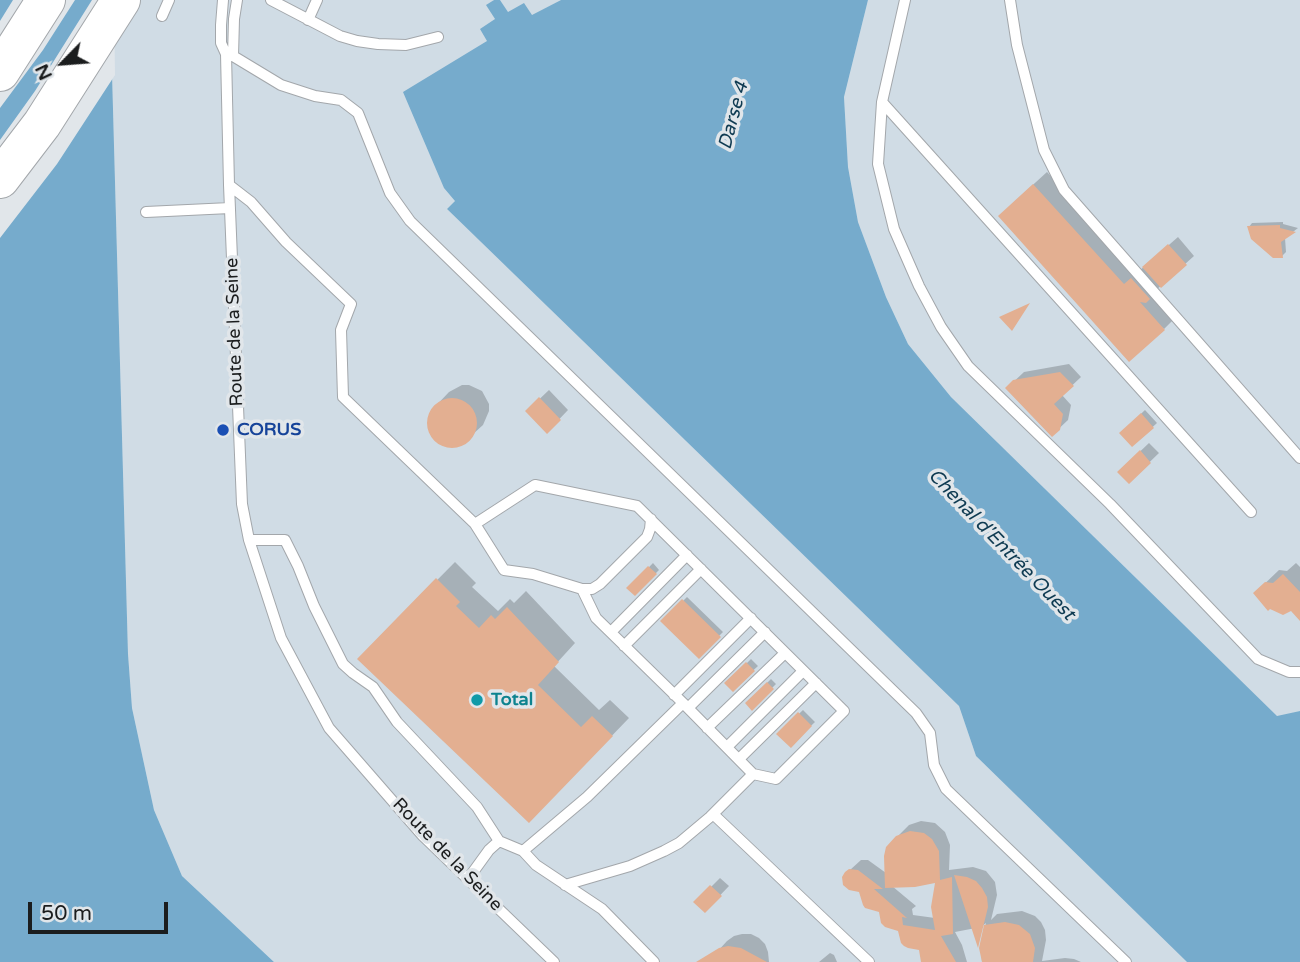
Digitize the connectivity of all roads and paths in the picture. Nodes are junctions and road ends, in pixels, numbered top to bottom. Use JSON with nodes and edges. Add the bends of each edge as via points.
{"nodes":[{"id":1,"x":46,"y":0,"type":"edge"},
{"id":2,"x":121,"y":0,"type":"edge"},
{"id":3,"x":169,"y":0,"type":"edge"},
{"id":4,"x":223,"y":0,"type":"edge"},
{"id":5,"x":237,"y":0,"type":"edge"},
{"id":6,"x":271,"y":0,"type":"edge"},
{"id":7,"x":317,"y":0,"type":"edge"},
{"id":8,"x":905,"y":0,"type":"edge"},
{"id":9,"x":1010,"y":0,"type":"edge"},
{"id":10,"x":162,"y":16,"type":"dead end"},
{"id":11,"x":309,"y":20,"type":"junction"},
{"id":12,"x":438,"y":37,"type":"dead end"},
{"id":13,"x":230,"y":55,"type":"junction"},
{"id":14,"x":0,"y":72,"type":"edge"},
{"id":15,"x":882,"y":102,"type":"junction"},
{"id":16,"x":0,"y":178,"type":"edge"},
{"id":17,"x":229,"y":185,"type":"junction"},
{"id":18,"x":230,"y":208,"type":"junction"},
{"id":19,"x":146,"y":212,"type":"dead end"},
{"id":20,"x":1300,"y":458,"type":"edge"},
{"id":21,"x":1251,"y":512,"type":"dead end"},
{"id":22,"x":651,"y":519,"type":"junction"},
{"id":23,"x":475,"y":524,"type":"junction"},
{"id":24,"x":248,"y":540,"type":"junction"},
{"id":25,"x":687,"y":555,"type":"junction"},
{"id":26,"x":701,"y":569,"type":"junction"},
{"id":27,"x":582,"y":589,"type":"junction"},
{"id":28,"x":751,"y":618,"type":"junction"},
{"id":29,"x":611,"y":632,"type":"junction"},
{"id":30,"x":765,"y":632,"type":"junction"},
{"id":31,"x":624,"y":646,"type":"junction"},
{"id":32,"x":785,"y":653,"type":"junction"},
{"id":33,"x":803,"y":671,"type":"junction"},
{"id":34,"x":1300,"y":672,"type":"edge"},
{"id":35,"x":816,"y":683,"type":"junction"},
{"id":36,"x":681,"y":702,"type":"junction"},
{"id":37,"x":707,"y":728,"type":"junction"},
{"id":38,"x":727,"y":747,"type":"junction"},
{"id":39,"x":739,"y":759,"type":"junction"},
{"id":40,"x":753,"y":774,"type":"junction"},
{"id":41,"x":713,"y":814,"type":"junction"},
{"id":42,"x":499,"y":841,"type":"junction"},
{"id":43,"x":523,"y":851,"type":"junction"},
{"id":44,"x":467,"y":879,"type":"junction"},
{"id":45,"x":565,"y":885,"type":"junction"},
{"id":46,"x":554,"y":962,"type":"edge"},
{"id":47,"x":654,"y":962,"type":"edge"},
{"id":48,"x":869,"y":962,"type":"edge"},
{"id":49,"x":1126,"y":962,"type":"edge"}],
"edges":[{"from":1,"to":14,"type":"highway"},
{"from":2,"to":16,"type":"highway","via":[[42,124]]},
{"from":3,"to":10,"type":"lane"},
{"from":4,"to":13,"type":"lane","name":"Route de la Seine","via":[[221,43]]},
{"from":5,"to":13,"type":"lane","name":"Route de la Seine"},
{"from":6,"to":11,"type":"lane"},
{"from":7,"to":11,"type":"lane"},
{"from":8,"to":15,"type":"lane"},
{"from":9,"to":20,"type":"lane","via":[[1044,150],[1064,190]]},
{"from":11,"to":12,"type":"lane","via":[[340,36],[368,43],[406,45]]},
{"from":13,"to":17,"type":"lane","name":"Route de la Seine"},
{"from":13,"to":49,"type":"lane","via":[[281,85],[341,100],[358,113],[390,192],[410,222],[916,713],[930,733],[934,765],[946,789]]},
{"from":15,"to":21,"type":"lane"},
{"from":15,"to":34,"type":"lane","via":[[878,164],[894,229],[941,327],[968,366],[1110,504],[1258,659],[1289,673]]},
{"from":17,"to":18,"type":"lane","name":"Route de la Seine"},
{"from":17,"to":23,"type":"lane","via":[[351,304],[341,330],[343,397]]},
{"from":18,"to":19,"type":"lane"},
{"from":18,"to":24,"type":"lane","name":"Route de la Seine","via":[[242,504]]},
{"from":22,"to":23,"type":"lane","via":[[637,506],[535,485]]},
{"from":22,"to":25,"type":"lane"},
{"from":22,"to":27,"type":"lane","via":[[647,537],[600,584]]},
{"from":23,"to":27,"type":"lane","via":[[504,570]]},
{"from":24,"to":42,"type":"lane","via":[[285,540],[344,664],[373,687],[397,723],[477,807]]},
{"from":24,"to":44,"type":"lane","name":"Route de la Seine","via":[[281,638],[329,728]]},
{"from":25,"to":26,"type":"lane"},
{"from":25,"to":29,"type":"lane"},
{"from":26,"to":28,"type":"lane"},
{"from":26,"to":31,"type":"lane"},
{"from":27,"to":29,"type":"lane","via":[[596,618]]},
{"from":28,"to":30,"type":"lane"},
{"from":28,"to":36,"type":"lane"},
{"from":29,"to":31,"type":"lane"},
{"from":30,"to":32,"type":"lane"},
{"from":30,"to":36,"type":"lane"},
{"from":31,"to":36,"type":"lane"},
{"from":32,"to":33,"type":"lane"},
{"from":32,"to":37,"type":"lane"},
{"from":33,"to":35,"type":"lane"},
{"from":33,"to":38,"type":"lane"},
{"from":35,"to":39,"type":"lane"},
{"from":35,"to":40,"type":"lane","via":[[844,711],[776,779]]},
{"from":36,"to":37,"type":"lane"},
{"from":36,"to":43,"type":"lane","via":[[587,797]]},
{"from":37,"to":38,"type":"lane"},
{"from":38,"to":39,"type":"lane"},
{"from":39,"to":40,"type":"lane"},
{"from":40,"to":41,"type":"lane"},
{"from":41,"to":45,"type":"lane","via":[[664,852]]},
{"from":41,"to":48,"type":"lane"},
{"from":42,"to":43,"type":"lane"},
{"from":42,"to":44,"type":"lane"},
{"from":43,"to":45,"type":"lane"},
{"from":44,"to":46,"type":"lane","name":"Route de la Seine"},
{"from":45,"to":47,"type":"lane","via":[[602,909]]}]}
